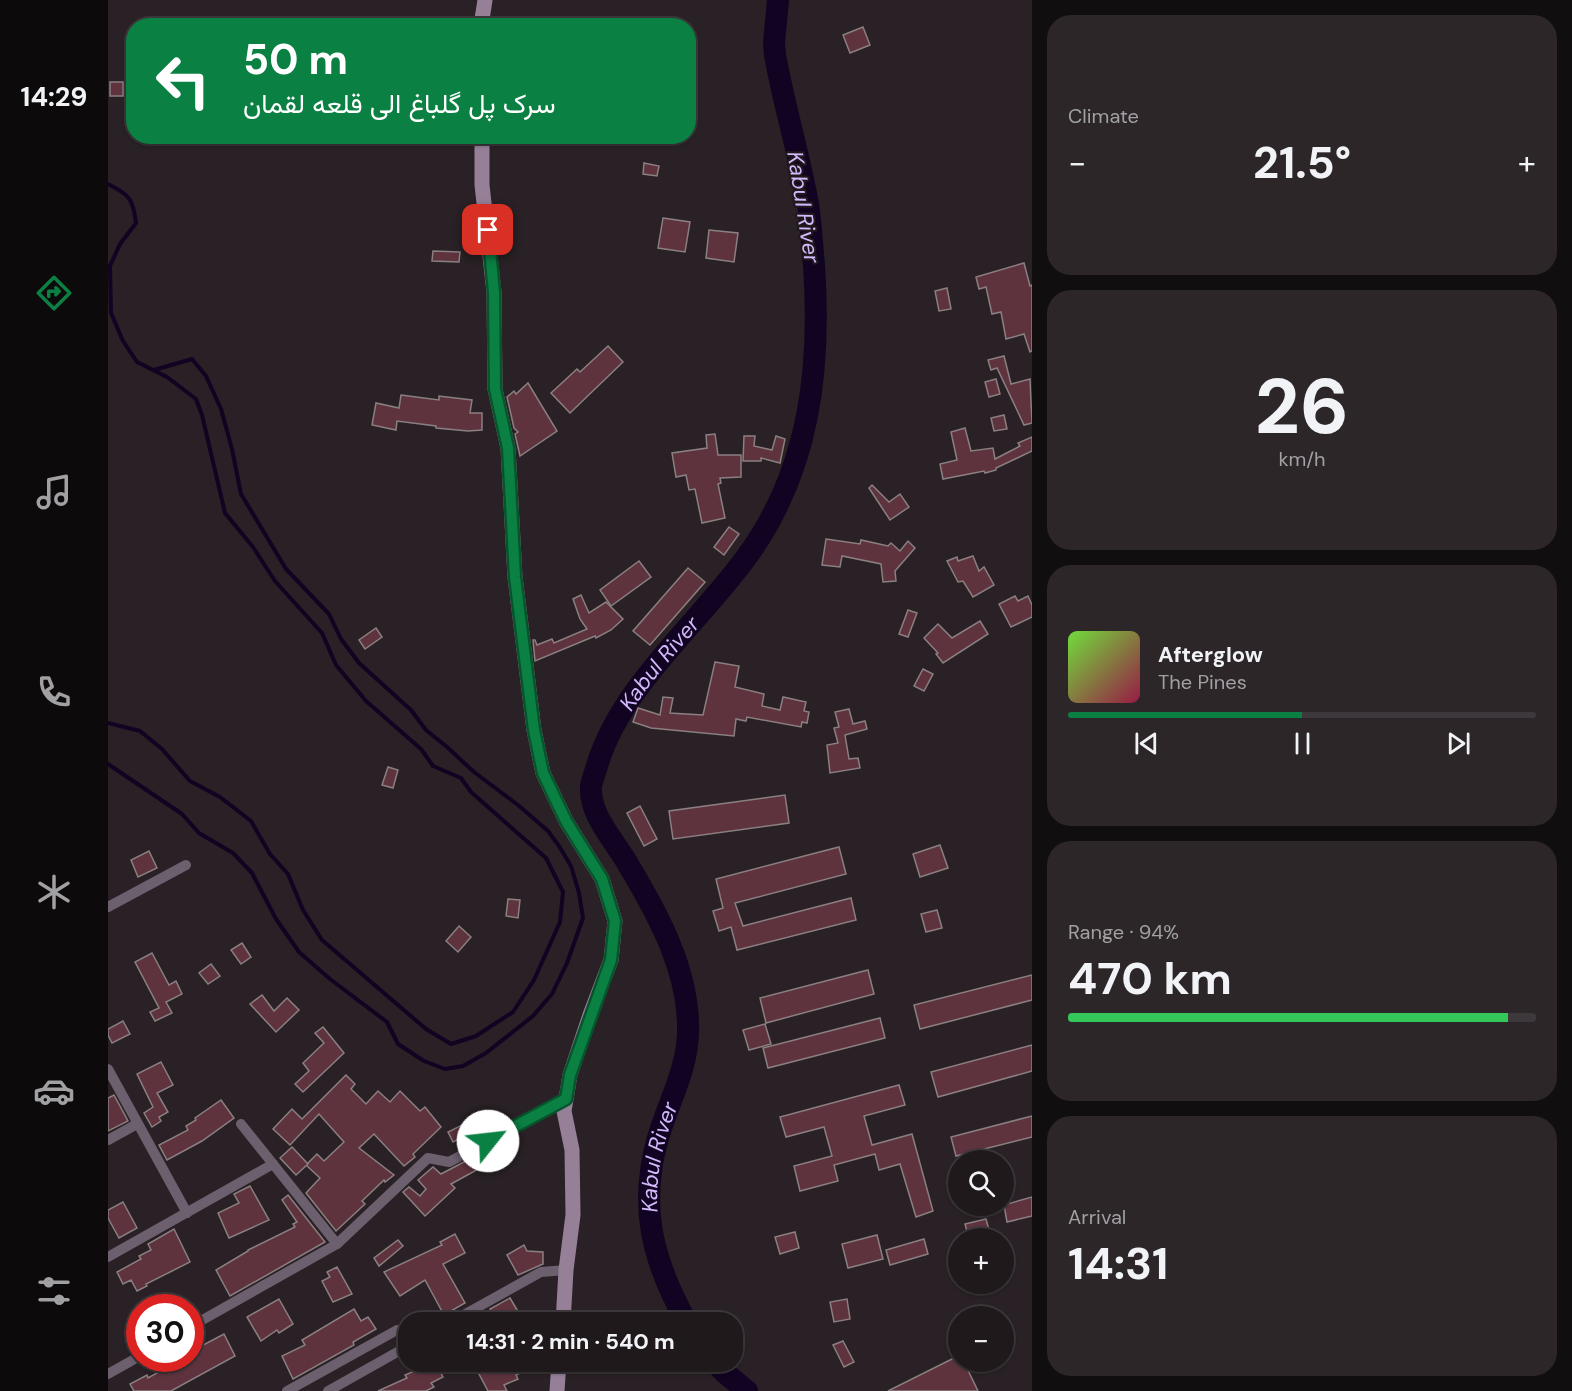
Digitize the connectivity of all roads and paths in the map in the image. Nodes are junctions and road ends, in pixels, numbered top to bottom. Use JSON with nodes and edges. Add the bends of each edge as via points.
{"nodes":[{"id":1,"x":485,"y":0,"type":"edge"},
{"id":2,"x":482,"y":18,"type":"edge"},
{"id":3,"x":482,"y":144,"type":"edge"},
{"id":4,"x":186,"y":865,"type":"dead end"},
{"id":5,"x":108,"y":907,"type":"edge"},
{"id":6,"x":108,"y":1069,"type":"edge"},
{"id":7,"x":566,"y":1099,"type":"junction"},
{"id":8,"x":137,"y":1124,"type":"junction"},
{"id":9,"x":242,"y":1124,"type":"dead end"},
{"id":10,"x":108,"y":1140,"type":"edge"},
{"id":11,"x":273,"y":1164,"type":"junction"},
{"id":12,"x":187,"y":1213,"type":"junction"},
{"id":13,"x":337,"y":1244,"type":"junction"},
{"id":14,"x":108,"y":1257,"type":"edge"},
{"id":15,"x":566,"y":1270,"type":"junction"},
{"id":16,"x":469,"y":1312,"type":"edge"},
{"id":17,"x":564,"y":1312,"type":"edge"},
{"id":18,"x":204,"y":1319,"type":"edge"},
{"id":19,"x":398,"y":1330,"type":"dead end"},
{"id":20,"x":398,"y":1352,"type":"edge"},
{"id":21,"x":126,"y":1364,"type":"edge"},
{"id":22,"x":558,"y":1372,"type":"edge"},
{"id":23,"x":108,"y":1374,"type":"edge"},
{"id":24,"x":287,"y":1391,"type":"edge"},
{"id":25,"x":328,"y":1391,"type":"edge"},
{"id":26,"x":556,"y":1391,"type":"edge"}],
"edges":[{"from":1,"to":2,"type":"street"},
{"from":3,"to":7,"type":"street","via":[[494,292],[495,389],[508,448],[515,577],[534,730],[543,773],[566,821],[602,879],[615,921],[611,960],[570,1075]]},
{"from":4,"to":5,"type":"street"},
{"from":6,"to":8,"type":"street"},
{"from":7,"to":13,"type":"street","via":[[449,1162],[428,1158]]},
{"from":7,"to":15,"type":"street","via":[[573,1215]]},
{"from":8,"to":10,"type":"street"},
{"from":8,"to":12,"type":"street"},
{"from":9,"to":11,"type":"street"},
{"from":11,"to":12,"type":"street"},
{"from":11,"to":13,"type":"street"},
{"from":12,"to":14,"type":"street"},
{"from":13,"to":18,"type":"street"},
{"from":15,"to":16,"type":"street","via":[[541,1272]]},
{"from":15,"to":17,"type":"street"},
{"from":19,"to":24,"type":"street"},
{"from":20,"to":25,"type":"street"},
{"from":21,"to":23,"type":"street"},
{"from":22,"to":26,"type":"street"}]}
